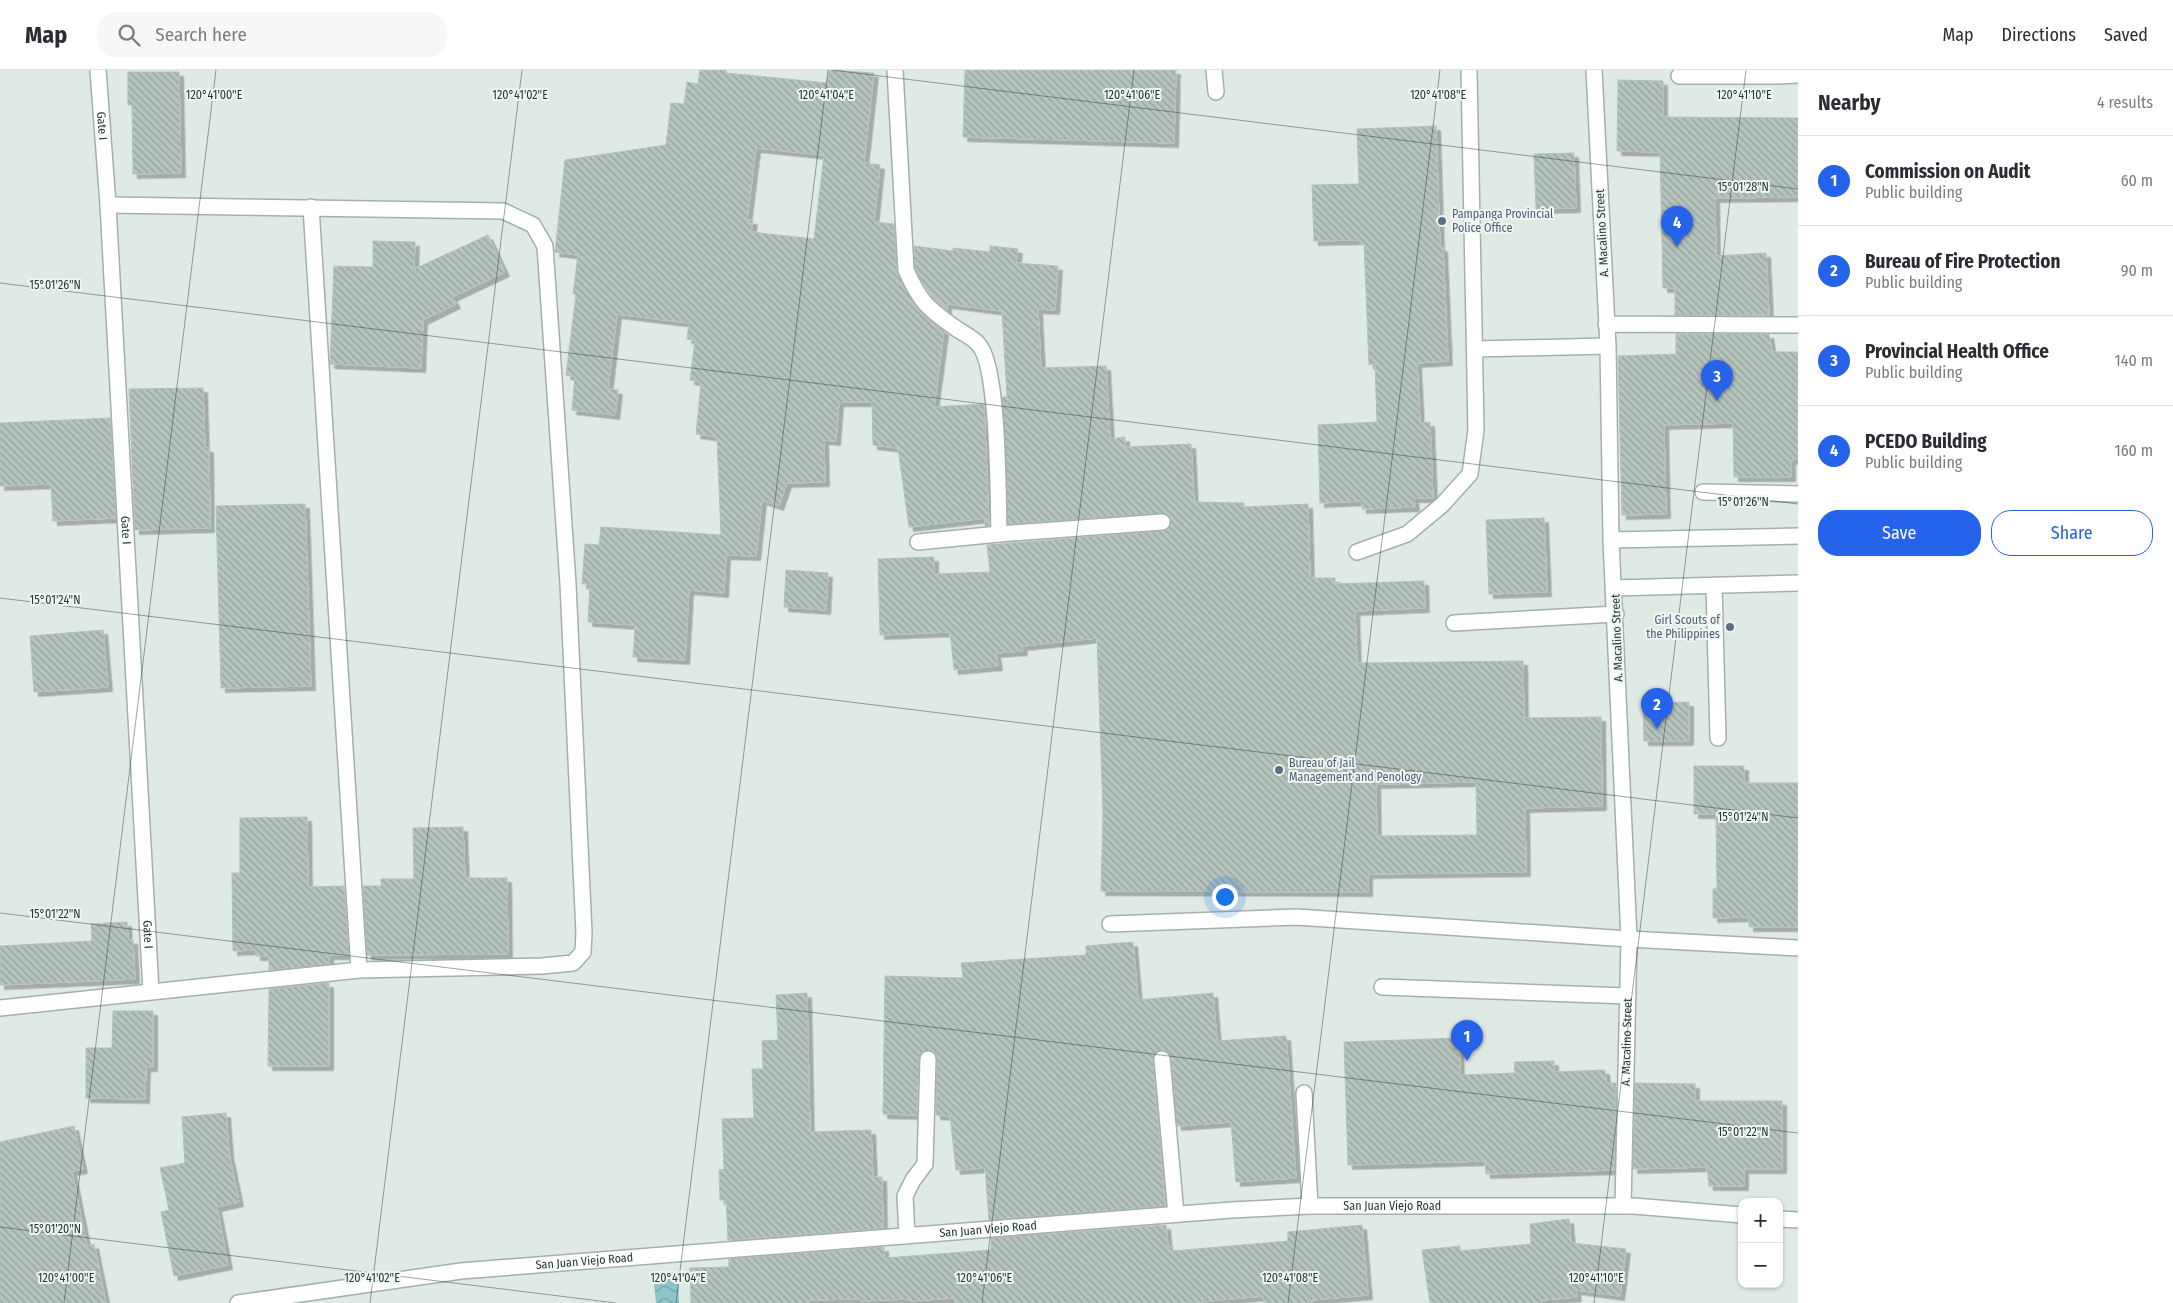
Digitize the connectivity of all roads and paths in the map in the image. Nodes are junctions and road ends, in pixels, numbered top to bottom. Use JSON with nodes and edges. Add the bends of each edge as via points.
{"nodes":[{"id":1,"x":98,"y":70,"type":"edge"},
{"id":2,"x":895,"y":70,"type":"edge"},
{"id":3,"x":1214,"y":70,"type":"edge"},
{"id":4,"x":1469,"y":70,"type":"edge"},
{"id":5,"x":1594,"y":70,"type":"edge"},
{"id":6,"x":1777,"y":73,"type":"edge"},
{"id":7,"x":1798,"y":75,"type":"edge"},
{"id":8,"x":1679,"y":76,"type":"dead end"},
{"id":9,"x":1216,"y":92,"type":"dead end"},
{"id":10,"x":108,"y":205,"type":"junction"},
{"id":11,"x":311,"y":207,"type":"junction"},
{"id":12,"x":1606,"y":324,"type":"junction"},
{"id":13,"x":1798,"y":326,"type":"edge"},
{"id":14,"x":1608,"y":346,"type":"junction"},
{"id":15,"x":1475,"y":349,"type":"junction"},
{"id":16,"x":1703,"y":492,"type":"dead end"},
{"id":17,"x":1798,"y":494,"type":"edge"},
{"id":18,"x":1162,"y":522,"type":"dead end"},
{"id":19,"x":999,"y":534,"type":"junction"},
{"id":20,"x":1798,"y":536,"type":"edge"},
{"id":21,"x":1612,"y":540,"type":"junction"},
{"id":22,"x":918,"y":542,"type":"dead end"},
{"id":23,"x":1357,"y":552,"type":"dead end"},
{"id":24,"x":1798,"y":583,"type":"edge"},
{"id":25,"x":1714,"y":585,"type":"junction"},
{"id":26,"x":1614,"y":588,"type":"junction"},
{"id":27,"x":1616,"y":614,"type":"junction"},
{"id":28,"x":1454,"y":623,"type":"dead end"},
{"id":29,"x":1718,"y":738,"type":"dead end"},
{"id":30,"x":1110,"y":924,"type":"dead end"},
{"id":31,"x":1629,"y":939,"type":"junction"},
{"id":32,"x":1798,"y":948,"type":"edge"},
{"id":33,"x":359,"y":970,"type":"junction"},
{"id":34,"x":1382,"y":988,"type":"dead end"},
{"id":35,"x":151,"y":991,"type":"junction"},
{"id":36,"x":1628,"y":996,"type":"junction"},
{"id":37,"x":0,"y":1008,"type":"edge"},
{"id":38,"x":928,"y":1059,"type":"dead end"},
{"id":39,"x":1162,"y":1059,"type":"dead end"},
{"id":40,"x":1304,"y":1093,"type":"dead end"},
{"id":41,"x":1310,"y":1206,"type":"junction"},
{"id":42,"x":1623,"y":1206,"type":"junction"},
{"id":43,"x":1176,"y":1214,"type":"junction"},
{"id":44,"x":1738,"y":1215,"type":"edge"},
{"id":45,"x":1783,"y":1219,"type":"edge"},
{"id":46,"x":1798,"y":1220,"type":"edge"},
{"id":47,"x":907,"y":1236,"type":"junction"},
{"id":48,"x":238,"y":1303,"type":"edge"}],
"edges":[{"from":1,"to":10,"type":"street","name":"Gate I"},
{"from":2,"to":19,"type":"street","via":[[906,270],[918,297],[937,316],[979,344],[990,366]]},
{"from":3,"to":9,"type":"street"},
{"from":4,"to":15,"type":"street"},
{"from":5,"to":12,"type":"street","name":"A. Macalino Street"},
{"from":6,"to":7,"type":"street"},
{"from":6,"to":8,"type":"street"},
{"from":10,"to":11,"type":"street"},
{"from":10,"to":35,"type":"street","name":"Gate I"},
{"from":11,"to":33,"type":"street"},
{"from":11,"to":33,"type":"street","via":[[503,211],[533,225],[545,246],[567,574],[584,933],[582,952],[573,964]]},
{"from":12,"to":13,"type":"street"},
{"from":12,"to":14,"type":"street","name":"A. Macalino Street"},
{"from":14,"to":15,"type":"street"},
{"from":14,"to":21,"type":"street","name":"A. Macalino Street"},
{"from":15,"to":23,"type":"street","via":[[1476,430],[1470,474],[1407,534]]},
{"from":16,"to":17,"type":"street"},
{"from":18,"to":19,"type":"street"},
{"from":19,"to":22,"type":"street"},
{"from":20,"to":21,"type":"street"},
{"from":21,"to":26,"type":"street","name":"A. Macalino Street"},
{"from":24,"to":25,"type":"street"},
{"from":25,"to":26,"type":"street"},
{"from":25,"to":29,"type":"street"},
{"from":26,"to":27,"type":"street","name":"A. Macalino Street"},
{"from":27,"to":28,"type":"street"},
{"from":27,"to":31,"type":"street","name":"A. Macalino Street"},
{"from":30,"to":31,"type":"street","via":[[1296,917]]},
{"from":31,"to":32,"type":"street"},
{"from":31,"to":36,"type":"street","name":"A. Macalino Street"},
{"from":33,"to":35,"type":"street"},
{"from":34,"to":36,"type":"street"},
{"from":35,"to":37,"type":"street"},
{"from":36,"to":42,"type":"street","name":"A. Macalino Street"},
{"from":38,"to":47,"type":"street","via":[[925,1164],[905,1196]]},
{"from":39,"to":43,"type":"street"},
{"from":40,"to":41,"type":"street"},
{"from":41,"to":42,"type":"street","name":"San Juan Viejo Road"},
{"from":41,"to":43,"type":"street","name":"San Juan Viejo Road"},
{"from":42,"to":44,"type":"street","name":"San Juan Viejo Road"},
{"from":43,"to":47,"type":"street","name":"San Juan Viejo Road"},
{"from":45,"to":46,"type":"street"},
{"from":47,"to":48,"type":"street","name":"San Juan Viejo Road","via":[[461,1271]]}]}
